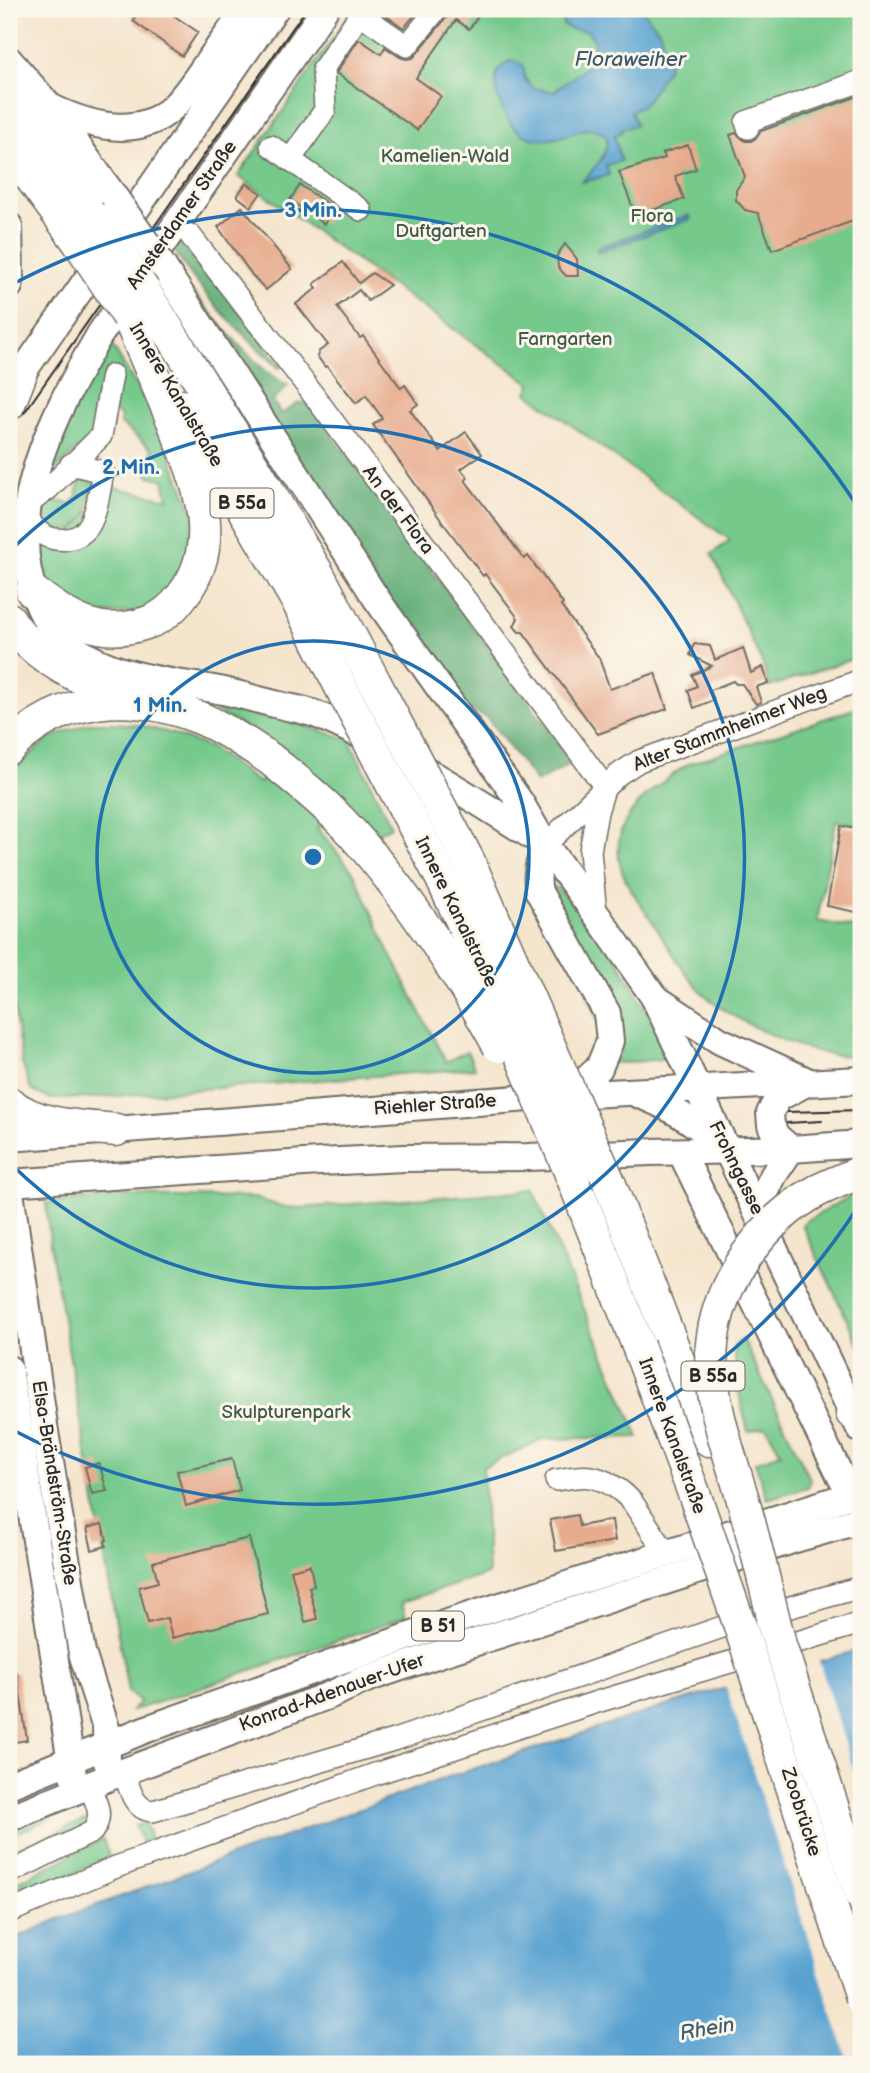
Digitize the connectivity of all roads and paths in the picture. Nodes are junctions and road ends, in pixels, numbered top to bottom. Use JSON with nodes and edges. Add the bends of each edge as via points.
{"nodes":[{"id":1,"x":275,"y":9,"type":"edge"},
{"id":2,"x":325,"y":9,"type":"edge"},
{"id":3,"x":437,"y":9,"type":"edge"},
{"id":4,"x":240,"y":11,"type":"edge"},
{"id":5,"x":9,"y":60,"type":"edge"},
{"id":6,"x":861,"y":81,"type":"edge"},
{"id":7,"x":9,"y":100,"type":"edge"},
{"id":8,"x":50,"y":107,"type":"junction"},
{"id":9,"x":748,"y":128,"type":"dead end"},
{"id":10,"x":271,"y":146,"type":"dead end"},
{"id":11,"x":9,"y":148,"type":"edge"},
{"id":12,"x":290,"y":160,"type":"junction"},
{"id":13,"x":361,"y":210,"type":"dead end"},
{"id":14,"x":96,"y":219,"type":"junction"},
{"id":15,"x":9,"y":226,"type":"edge"},
{"id":16,"x":190,"y":235,"type":"dead end"},
{"id":17,"x":9,"y":286,"type":"edge"},
{"id":18,"x":136,"y":303,"type":"junction"},
{"id":19,"x":112,"y":375,"type":"dead end"},
{"id":20,"x":12,"y":392,"type":"edge"},
{"id":21,"x":71,"y":464,"type":"junction"},
{"id":22,"x":23,"y":508,"type":"junction"},
{"id":23,"x":32,"y":591,"type":"junction"},
{"id":24,"x":9,"y":619,"type":"edge"},
{"id":25,"x":861,"y":680,"type":"edge"},
{"id":26,"x":136,"y":701,"type":"junction"},
{"id":27,"x":9,"y":748,"type":"edge"},
{"id":28,"x":605,"y":787,"type":"junction"},
{"id":29,"x":545,"y":845,"type":"junction"},
{"id":30,"x":596,"y":914,"type":"junction"},
{"id":31,"x":654,"y":997,"type":"junction"},
{"id":32,"x":861,"y":1080,"type":"edge"},
{"id":33,"x":808,"y":1082,"type":"junction"},
{"id":34,"x":696,"y":1087,"type":"junction"},
{"id":35,"x":628,"y":1091,"type":"junction"},
{"id":36,"x":569,"y":1095,"type":"junction"},
{"id":37,"x":9,"y":1103,"type":"edge"},
{"id":38,"x":689,"y":1120,"type":"junction"},
{"id":39,"x":116,"y":1130,"type":"junction"},
{"id":40,"x":9,"y":1138,"type":"edge"},
{"id":41,"x":861,"y":1144,"type":"edge"},
{"id":42,"x":791,"y":1149,"type":"junction"},
{"id":43,"x":726,"y":1150,"type":"junction"},
{"id":44,"x":650,"y":1152,"type":"junction"},
{"id":45,"x":681,"y":1152,"type":"junction"},
{"id":46,"x":569,"y":1168,"type":"junction"},
{"id":47,"x":861,"y":1172,"type":"edge"},
{"id":48,"x":9,"y":1184,"type":"edge"},
{"id":49,"x":757,"y":1210,"type":"junction"},
{"id":50,"x":9,"y":1369,"type":"edge"},
{"id":51,"x":858,"y":1420,"type":"edge"},
{"id":52,"x":556,"y":1480,"type":"dead end"},
{"id":53,"x":858,"y":1496,"type":"edge"},
{"id":54,"x":861,"y":1520,"type":"edge"},
{"id":55,"x":666,"y":1553,"type":"junction"},
{"id":56,"x":861,"y":1587,"type":"edge"},
{"id":57,"x":861,"y":1623,"type":"edge"},
{"id":58,"x":740,"y":1626,"type":"joint"},
{"id":59,"x":779,"y":1640,"type":"junction"},
{"id":60,"x":107,"y":1745,"type":"junction"},
{"id":61,"x":70,"y":1759,"type":"junction"},
{"id":62,"x":99,"y":1781,"type":"junction"},
{"id":63,"x":9,"y":1785,"type":"edge"},
{"id":64,"x":9,"y":1818,"type":"edge"},
{"id":65,"x":9,"y":1873,"type":"edge"},
{"id":66,"x":861,"y":1895,"type":"edge"},
{"id":67,"x":9,"y":1912,"type":"edge"},
{"id":68,"x":861,"y":1998,"type":"edge"}],
"edges":[{"from":1,"to":20,"type":"main road"},
{"from":2,"to":22,"type":"main road","name":"Amsterdamer Straße","via":[[100,334],[49,427]]},
{"from":3,"to":12,"type":"street","via":[[407,46],[360,14],[324,69],[325,110]]},
{"from":4,"to":8,"type":"main road","via":[[190,87],[170,110],[153,120],[127,126],[98,125]]},
{"from":5,"to":8,"type":"main road"},
{"from":6,"to":9,"type":"street","via":[[746,122]]},
{"from":7,"to":14,"type":"highway","name":"Innere Kanalstraße","number":"B 55a"},
{"from":8,"to":14,"type":"main road","number":"B 55a"},
{"from":10,"to":12,"type":"street"},
{"from":11,"to":14,"type":"highway","number":"B 55a"},
{"from":12,"to":13,"type":"street"},
{"from":14,"to":18,"type":"highway","name":"Innere Kanalstraße","number":"B 55a","bridge":true},
{"from":14,"to":29,"type":"main road","number":"B 55a","bridge":true,"via":[[162,265],[376,598],[520,802]]},
{"from":15,"to":17,"type":"main road"},
{"from":16,"to":28,"type":"street","name":"An der Flora"},
{"from":18,"to":23,"type":"highway","via":[[203,508],[201,563],[176,604],[157,619],[134,627],[108,629],[85,624]]},
{"from":18,"to":46,"type":"highway","name":"Innere Kanalstraße","number":"B 55a","bridge":true,"via":[[201,434],[286,580],[441,877]]},
{"from":18,"to":59,"type":"highway","name":"Innere Kanalstraße","number":"B 55a","bridge":true,"via":[[257,472],[318,574],[468,862],[609,1182],[709,1440]]},
{"from":19,"to":21,"type":"street","via":[[101,436]]},
{"from":21,"to":22,"type":"street"},
{"from":21,"to":22,"type":"street","via":[[103,472],[93,516],[84,531],[63,541],[50,537],[36,529]]},
{"from":22,"to":23,"type":"main road","name":"Amsterdamer Straße","via":[[25,569]]},
{"from":23,"to":29,"type":"main road","name":"Amsterdamer Straße","via":[[48,624],[93,659],[145,677],[314,714],[423,768]]},
{"from":24,"to":26,"type":"highway","via":[[33,646],[63,668]]},
{"from":25,"to":28,"type":"street","name":"Alter Stammheimer Weg","via":[[639,761]]},
{"from":26,"to":27,"type":"highway","via":[[69,709],[38,723]]},
{"from":26,"to":46,"type":"highway","number":"B 55a","bridge":true,"via":[[201,718],[242,741],[270,759],[340,820],[381,867],[436,944]]},
{"from":28,"to":29,"type":"street","name":"Alter Stammheimer Weg"},
{"from":28,"to":30,"type":"street","via":[[590,851]]},
{"from":29,"to":30,"type":"main road","name":"Frohngasse"},
{"from":29,"to":36,"type":"main road","via":[[538,868],[539,892],[607,1013],[610,1041],[598,1068]]},
{"from":30,"to":31,"type":"main road","name":"Frohngasse"},
{"from":31,"to":33,"type":"main road","via":[[720,1041]]},
{"from":31,"to":34,"type":"main road","name":"Frohngasse"},
{"from":32,"to":33,"type":"main road","name":"Riehler Straße"},
{"from":33,"to":34,"type":"main road","name":"Riehler Straße"},
{"from":33,"to":42,"type":"main road","via":[[778,1098],[770,1113],[776,1136]]},
{"from":34,"to":35,"type":"main road","name":"Riehler Straße"},
{"from":34,"to":38,"type":"main road"},
{"from":34,"to":43,"type":"main road","name":"Frohngasse"},
{"from":35,"to":36,"type":"main road","name":"Riehler Straße"},
{"from":35,"to":38,"type":"main road","via":[[662,1103]]},
{"from":36,"to":39,"type":"main road","name":"Riehler Straße"},
{"from":37,"to":39,"type":"highway","via":[[40,1120]]},
{"from":38,"to":43,"type":"main road"},
{"from":38,"to":44,"type":"main road","via":[[677,1136]]},
{"from":39,"to":40,"type":"main road","name":"Riehler Straße"},
{"from":41,"to":42,"type":"main road"},
{"from":42,"to":43,"type":"main road"},
{"from":42,"to":49,"type":"main road"},
{"from":43,"to":45,"type":"main road"},
{"from":43,"to":49,"type":"main road","name":"Frohngasse"},
{"from":44,"to":45,"type":"main road"},
{"from":44,"to":46,"type":"main road"},
{"from":45,"to":53,"type":"main road"},
{"from":46,"to":48,"type":"main road","via":[[404,1158]]},
{"from":46,"to":58,"type":"highway","name":"Innere Kanalstraße","number":"B 55a","bridge":true},
{"from":47,"to":59,"type":"highway","number":"B 55a","bridge":true,"via":[[816,1192],[760,1238],[737,1271],[716,1321],[712,1346],[717,1408]]},
{"from":48,"to":60,"type":"main road","name":"Elsa-Brändström-Straße","via":[[82,1653]]},
{"from":49,"to":51,"type":"main road","name":"Frohngasse"},
{"from":50,"to":61,"type":"main road","name":"Elsa-Brändström-Straße"},
{"from":52,"to":55,"type":"street","via":[[589,1477],[609,1484],[633,1503]]},
{"from":53,"to":55,"type":"main road","name":"Konrad-Adenauer-Ufer","number":"B 51"},
{"from":54,"to":62,"type":"main road","name":"Konrad-Adenauer-Ufer","number":"B 51","via":[[427,1658]]},
{"from":55,"to":60,"type":"main road","name":"Konrad-Adenauer-Ufer","number":"B 51","via":[[447,1623]]},
{"from":56,"to":62,"type":"street","via":[[734,1623],[397,1739],[153,1811],[144,1810],[130,1791]]},
{"from":57,"to":67,"type":"street","via":[[378,1773],[116,1867]]},
{"from":58,"to":68,"type":"highway","name":"Zoobrücke","number":"B 55a","bridge":true},
{"from":59,"to":66,"type":"highway","name":"Zoobrücke","bridge":true},
{"from":60,"to":61,"type":"main road","name":"Konrad-Adenauer-Ufer","number":"B 51"},
{"from":60,"to":62,"type":"main road","name":"Elsa-Brändström-Straße"},
{"from":61,"to":62,"type":"main road","name":"Elsa-Brändström-Straße"},
{"from":61,"to":63,"type":"main road","name":"Konrad-Adenauer-Ufer","number":"B 51"},
{"from":62,"to":64,"type":"main road","name":"Konrad-Adenauer-Ufer","number":"B 51"},
{"from":62,"to":65,"type":"street","via":[[99,1821],[92,1832]]}]}
